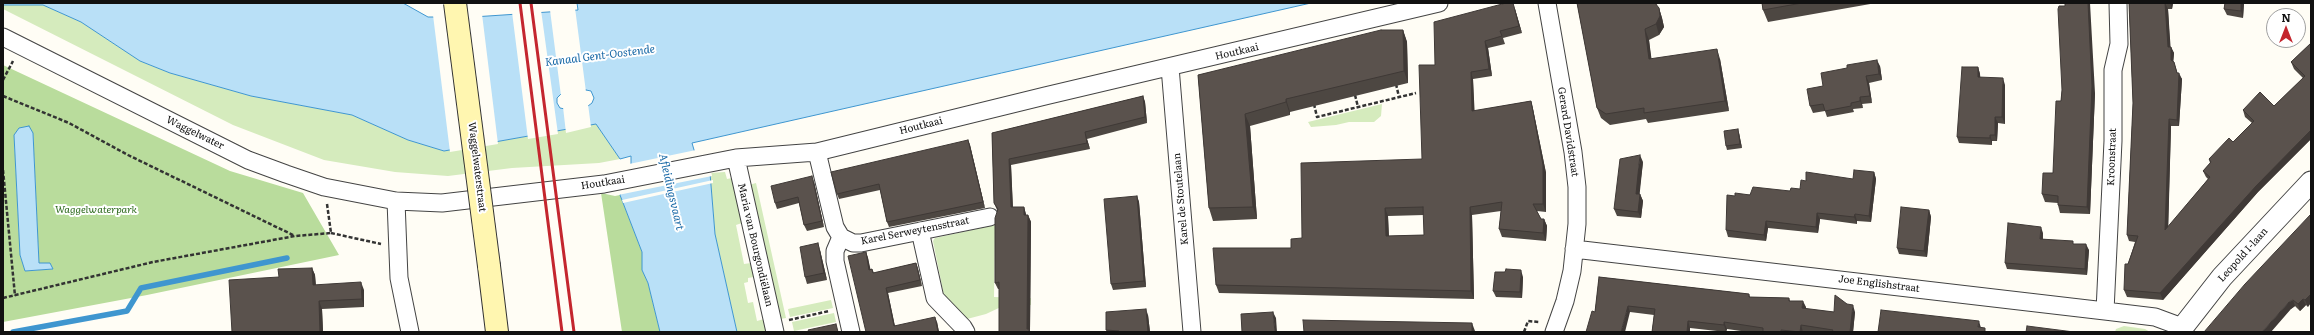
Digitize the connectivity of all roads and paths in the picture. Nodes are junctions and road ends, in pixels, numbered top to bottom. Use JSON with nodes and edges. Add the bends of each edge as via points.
{"nodes":[{"id":1,"x":455,"y":3,"type":"edge"},
{"id":2,"x":1439,"y":3,"type":"edge"},
{"id":3,"x":1547,"y":3,"type":"edge"},
{"id":4,"x":2118,"y":3,"type":"edge"},
{"id":5,"x":3,"y":37,"type":"edge"},
{"id":6,"x":1170,"y":67,"type":"junction"},
{"id":7,"x":1396,"y":84,"type":"edge"},
{"id":8,"x":1416,"y":93,"type":"dead end"},
{"id":9,"x":1355,"y":95,"type":"edge"},
{"id":10,"x":3,"y":96,"type":"edge"},
{"id":11,"x":1399,"y":97,"type":"junction"},
{"id":12,"x":1314,"y":104,"type":"edge"},
{"id":13,"x":1358,"y":107,"type":"junction"},
{"id":14,"x":816,"y":152,"type":"junction"},
{"id":15,"x":736,"y":158,"type":"junction"},
{"id":16,"x":3,"y":170,"type":"edge"},
{"id":17,"x":2311,"y":182,"type":"edge"},
{"id":18,"x":324,"y":187,"type":"junction"},
{"id":19,"x":4,"y":188,"type":"edge"},
{"id":20,"x":396,"y":201,"type":"junction"},
{"id":21,"x":990,"y":216,"type":"dead end"},
{"id":22,"x":920,"y":231,"type":"junction"},
{"id":23,"x":331,"y":233,"type":"junction"},
{"id":24,"x":295,"y":236,"type":"junction"},
{"id":25,"x":841,"y":237,"type":"junction"},
{"id":26,"x":397,"y":248,"type":"junction"},
{"id":27,"x":1574,"y":249,"type":"junction"},
{"id":28,"x":15,"y":296,"type":"junction"},
{"id":29,"x":3,"y":298,"type":"edge"},
{"id":30,"x":846,"y":307,"type":"junction"},
{"id":31,"x":2105,"y":311,"type":"junction"},
{"id":32,"x":774,"y":328,"type":"edge"},
{"id":33,"x":2181,"y":329,"type":"edge"},
{"id":34,"x":410,"y":332,"type":"edge"},
{"id":35,"x":497,"y":332,"type":"edge"},
{"id":36,"x":851,"y":332,"type":"edge"},
{"id":37,"x":966,"y":332,"type":"edge"},
{"id":38,"x":1192,"y":332,"type":"edge"},
{"id":39,"x":1554,"y":332,"type":"edge"}],
"edges":[{"from":1,"to":35,"type":"main road","name":"Waggelwaterstraat","bridge":true},
{"from":2,"to":6,"type":"street","name":"Houtkaai"},
{"from":3,"to":27,"type":"street","name":"Gerard Davidstraat","via":[[1577,186]]},
{"from":4,"to":31,"type":"street","name":"Kroonstraat","via":[[2119,44],[2113,70],[2113,141]]},
{"from":5,"to":18,"type":"street","name":"Waggelwater","via":[[248,160]]},
{"from":6,"to":14,"type":"street","name":"Houtkaai"},
{"from":6,"to":38,"type":"street","name":"Karel de Stoutelaan"},
{"from":7,"to":11,"type":"path"},
{"from":8,"to":11,"type":"path"},
{"from":9,"to":13,"type":"path"},
{"from":10,"to":24,"type":"path","via":[[69,123],[128,155]]},
{"from":11,"to":13,"type":"path"},
{"from":12,"to":13,"type":"path","via":[[1316,117]]},
{"from":14,"to":15,"type":"street","name":"Houtkaai"},
{"from":14,"to":25,"type":"street","via":[[835,227]]},
{"from":15,"to":20,"type":"street","name":"Houtkaai","via":[[618,182],[442,203]]},
{"from":15,"to":32,"type":"street","name":"Maria van Bourgondiëlaan"},
{"from":16,"to":19,"type":"path"},
{"from":17,"to":33,"type":"street","name":"Leopold I-laan","via":[[2222,277]]},
{"from":18,"to":20,"type":"street","name":"Waggelwater"},
{"from":18,"to":23,"type":"path"},
{"from":19,"to":28,"type":"path"},
{"from":20,"to":26,"type":"street"},
{"from":21,"to":22,"type":"street","name":"Karel Serweytensstraat"},
{"from":22,"to":25,"type":"street","name":"Karel Serweytensstraat","via":[[861,243],[853,243]]},
{"from":22,"to":37,"type":"street","via":[[936,298]]},
{"from":23,"to":24,"type":"path"},
{"from":23,"to":26,"type":"path"},
{"from":24,"to":28,"type":"path","via":[[153,262]]},
{"from":25,"to":30,"type":"street","via":[[835,251],[835,261]]},
{"from":26,"to":34,"type":"street"},
{"from":27,"to":31,"type":"street","name":"Joe Englishstraat"},
{"from":27,"to":39,"type":"street","name":"Gerard Davidstraat","via":[[1565,301]]},
{"from":28,"to":29,"type":"path"},
{"from":30,"to":32,"type":"path"},
{"from":30,"to":36,"type":"street"},
{"from":31,"to":33,"type":"street","name":"Joe Englishstraat","via":[[2155,318]]}]}
